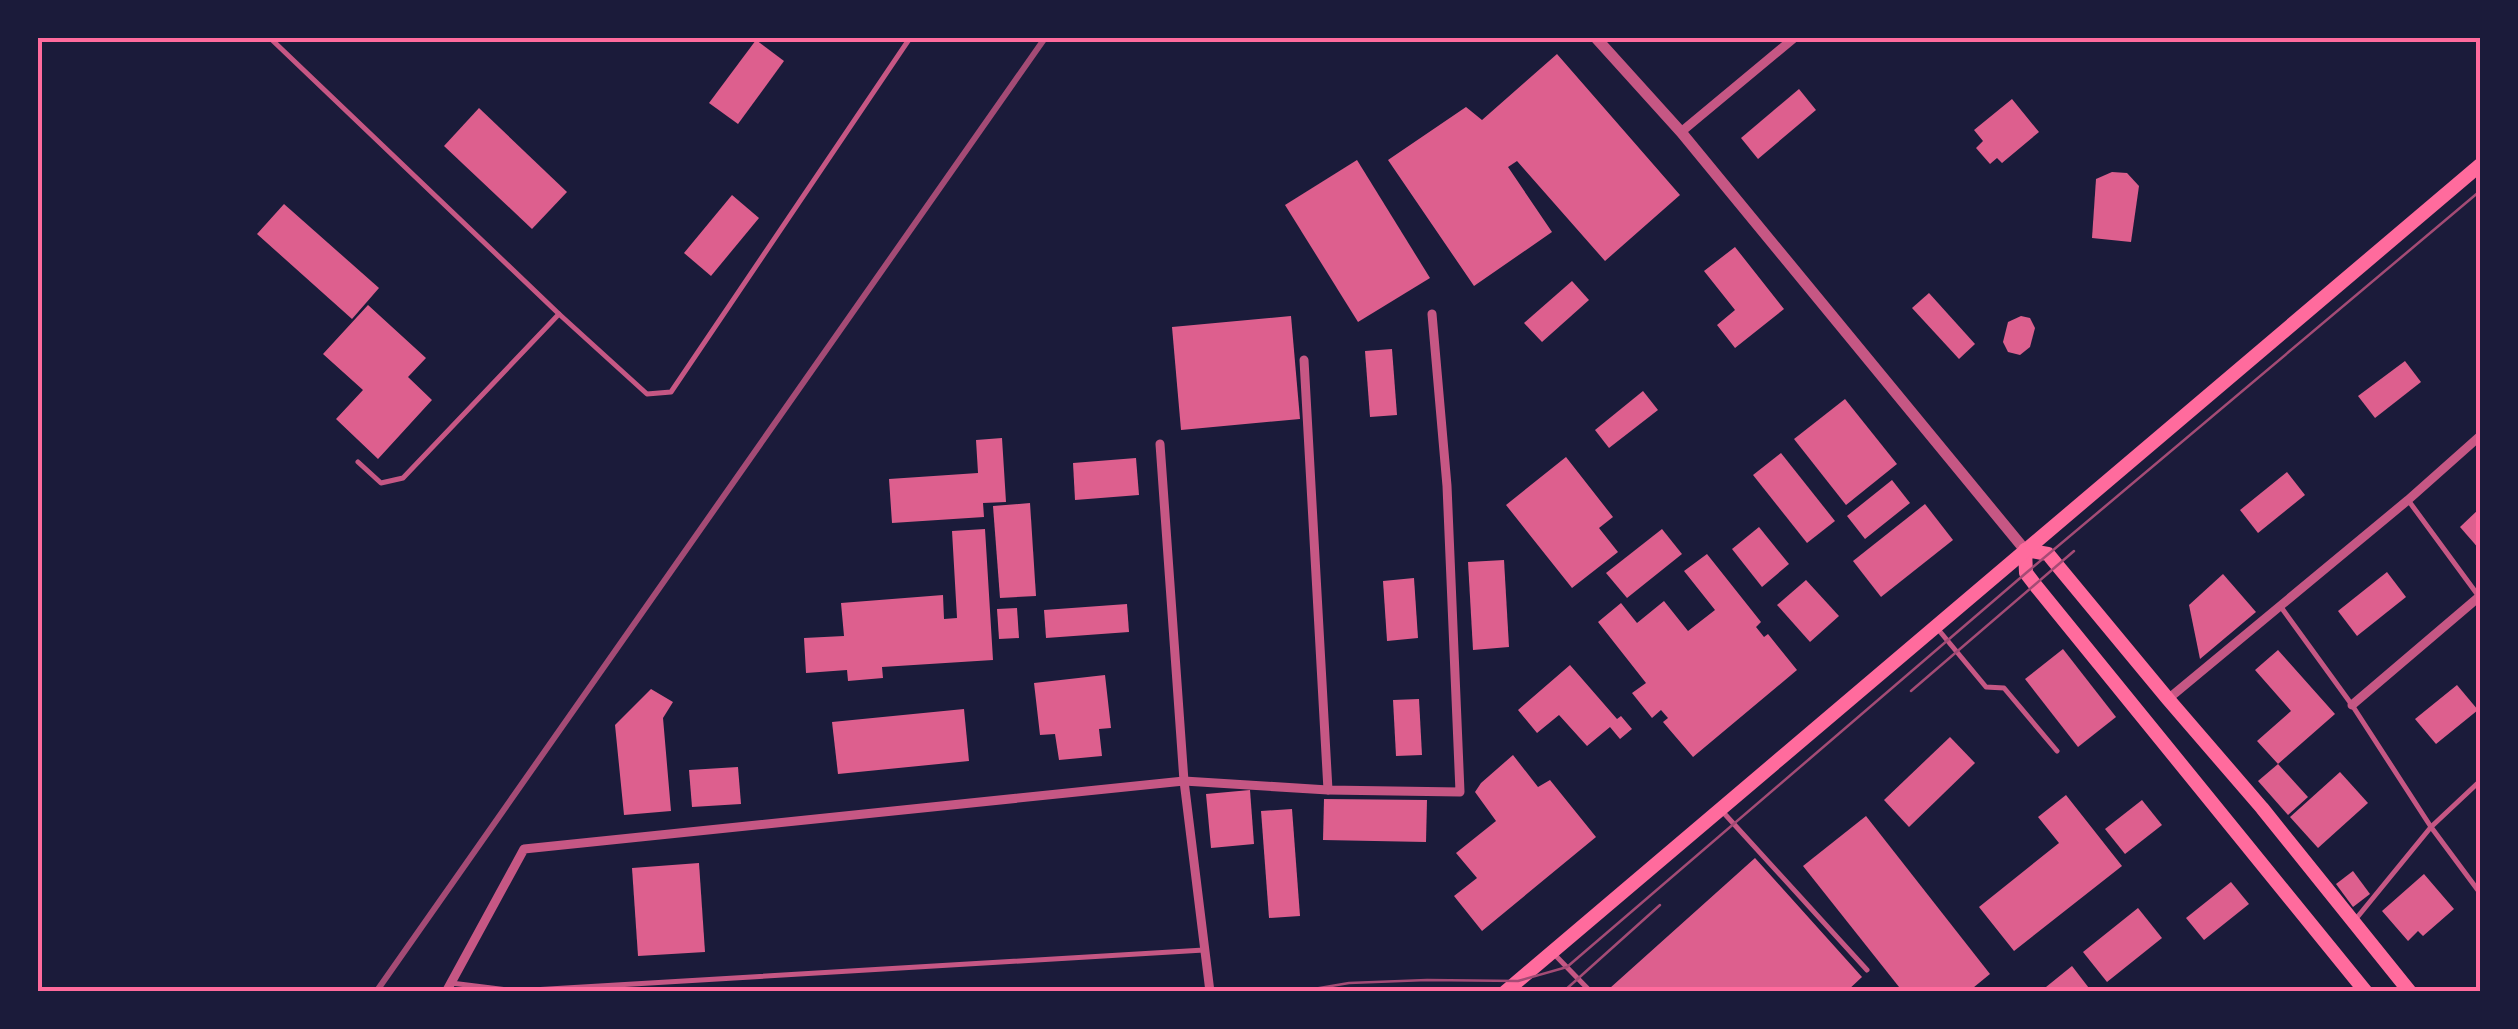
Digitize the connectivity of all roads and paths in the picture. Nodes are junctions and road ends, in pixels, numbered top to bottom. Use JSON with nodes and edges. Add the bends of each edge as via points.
{"nodes":[{"id":1,"x":270,"y":38,"type":"edge"},
{"id":2,"x":910,"y":38,"type":"edge"},
{"id":3,"x":1596,"y":38,"type":"edge"},
{"id":4,"x":1794,"y":38,"type":"edge"},
{"id":5,"x":1682,"y":132,"type":"junction"},
{"id":6,"x":2480,"y":164,"type":"edge"},
{"id":7,"x":559,"y":314,"type":"junction"},
{"id":8,"x":1432,"y":314,"type":"dead end"},
{"id":9,"x":1304,"y":360,"type":"dead end"},
{"id":10,"x":2480,"y":436,"type":"edge"},
{"id":11,"x":1160,"y":444,"type":"dead end"},
{"id":12,"x":358,"y":462,"type":"dead end"},
{"id":13,"x":2408,"y":500,"type":"junction"},
{"id":14,"x":2024,"y":550,"type":"junction"},
{"id":15,"x":2480,"y":598,"type":"edge"},
{"id":16,"x":2281,"y":607,"type":"junction"},
{"id":17,"x":1935,"y":626,"type":"junction"},
{"id":18,"x":2168,"y":699,"type":"junction"},
{"id":19,"x":2352,"y":704,"type":"junction"},
{"id":20,"x":2057,"y":751,"type":"dead end"},
{"id":21,"x":1184,"y":781,"type":"junction"},
{"id":22,"x":2480,"y":782,"type":"edge"},
{"id":23,"x":1328,"y":790,"type":"junction"},
{"id":24,"x":1720,"y":808,"type":"junction"},
{"id":25,"x":2431,"y":827,"type":"junction"},
{"id":26,"x":2480,"y":893,"type":"edge"},
{"id":27,"x":2353,"y":922,"type":"junction"},
{"id":28,"x":1204,"y":950,"type":"junction"},
{"id":29,"x":1552,"y":952,"type":"junction"},
{"id":30,"x":1867,"y":970,"type":"dead end"},
{"id":31,"x":449,"y":988,"type":"edge"},
{"id":32,"x":1210,"y":992,"type":"edge"},
{"id":33,"x":1505,"y":992,"type":"edge"},
{"id":34,"x":1592,"y":992,"type":"edge"},
{"id":35,"x":2366,"y":992,"type":"edge"},
{"id":36,"x":2410,"y":992,"type":"edge"}],
"edges":[{"from":1,"to":7,"type":"lane"},
{"from":2,"to":7,"type":"lane","via":[[671,392],[647,394]]},
{"from":3,"to":5,"type":"street"},
{"from":4,"to":5,"type":"street"},
{"from":5,"to":14,"type":"street"},
{"from":6,"to":14,"type":"main road"},
{"from":7,"to":12,"type":"lane","via":[[403,478],[382,483]]},
{"from":8,"to":23,"type":"street","via":[[1460,792]]},
{"from":9,"to":23,"type":"street"},
{"from":10,"to":13,"type":"street"},
{"from":11,"to":21,"type":"street"},
{"from":13,"to":15,"type":"lane"},
{"from":13,"to":16,"type":"street"},
{"from":14,"to":17,"type":"main road"},
{"from":14,"to":18,"type":"main road","via":[[2048,554]]},
{"from":14,"to":35,"type":"main road","via":[[2026,573]]},
{"from":15,"to":19,"type":"street"},
{"from":16,"to":18,"type":"street"},
{"from":16,"to":19,"type":"lane"},
{"from":17,"to":20,"type":"lane","via":[[1986,688],[2004,688]]},
{"from":17,"to":24,"type":"main road"},
{"from":18,"to":27,"type":"main road"},
{"from":19,"to":25,"type":"lane"},
{"from":21,"to":23,"type":"street"},
{"from":21,"to":28,"type":"street"},
{"from":21,"to":31,"type":"street","via":[[524,850]]},
{"from":22,"to":25,"type":"lane"},
{"from":24,"to":29,"type":"main road"},
{"from":24,"to":30,"type":"lane"},
{"from":25,"to":26,"type":"lane"},
{"from":25,"to":27,"type":"lane"},
{"from":27,"to":36,"type":"main road"},
{"from":28,"to":31,"type":"lane","via":[[516,990]]},
{"from":28,"to":32,"type":"street"},
{"from":29,"to":33,"type":"main road"},
{"from":29,"to":34,"type":"lane"}]}
